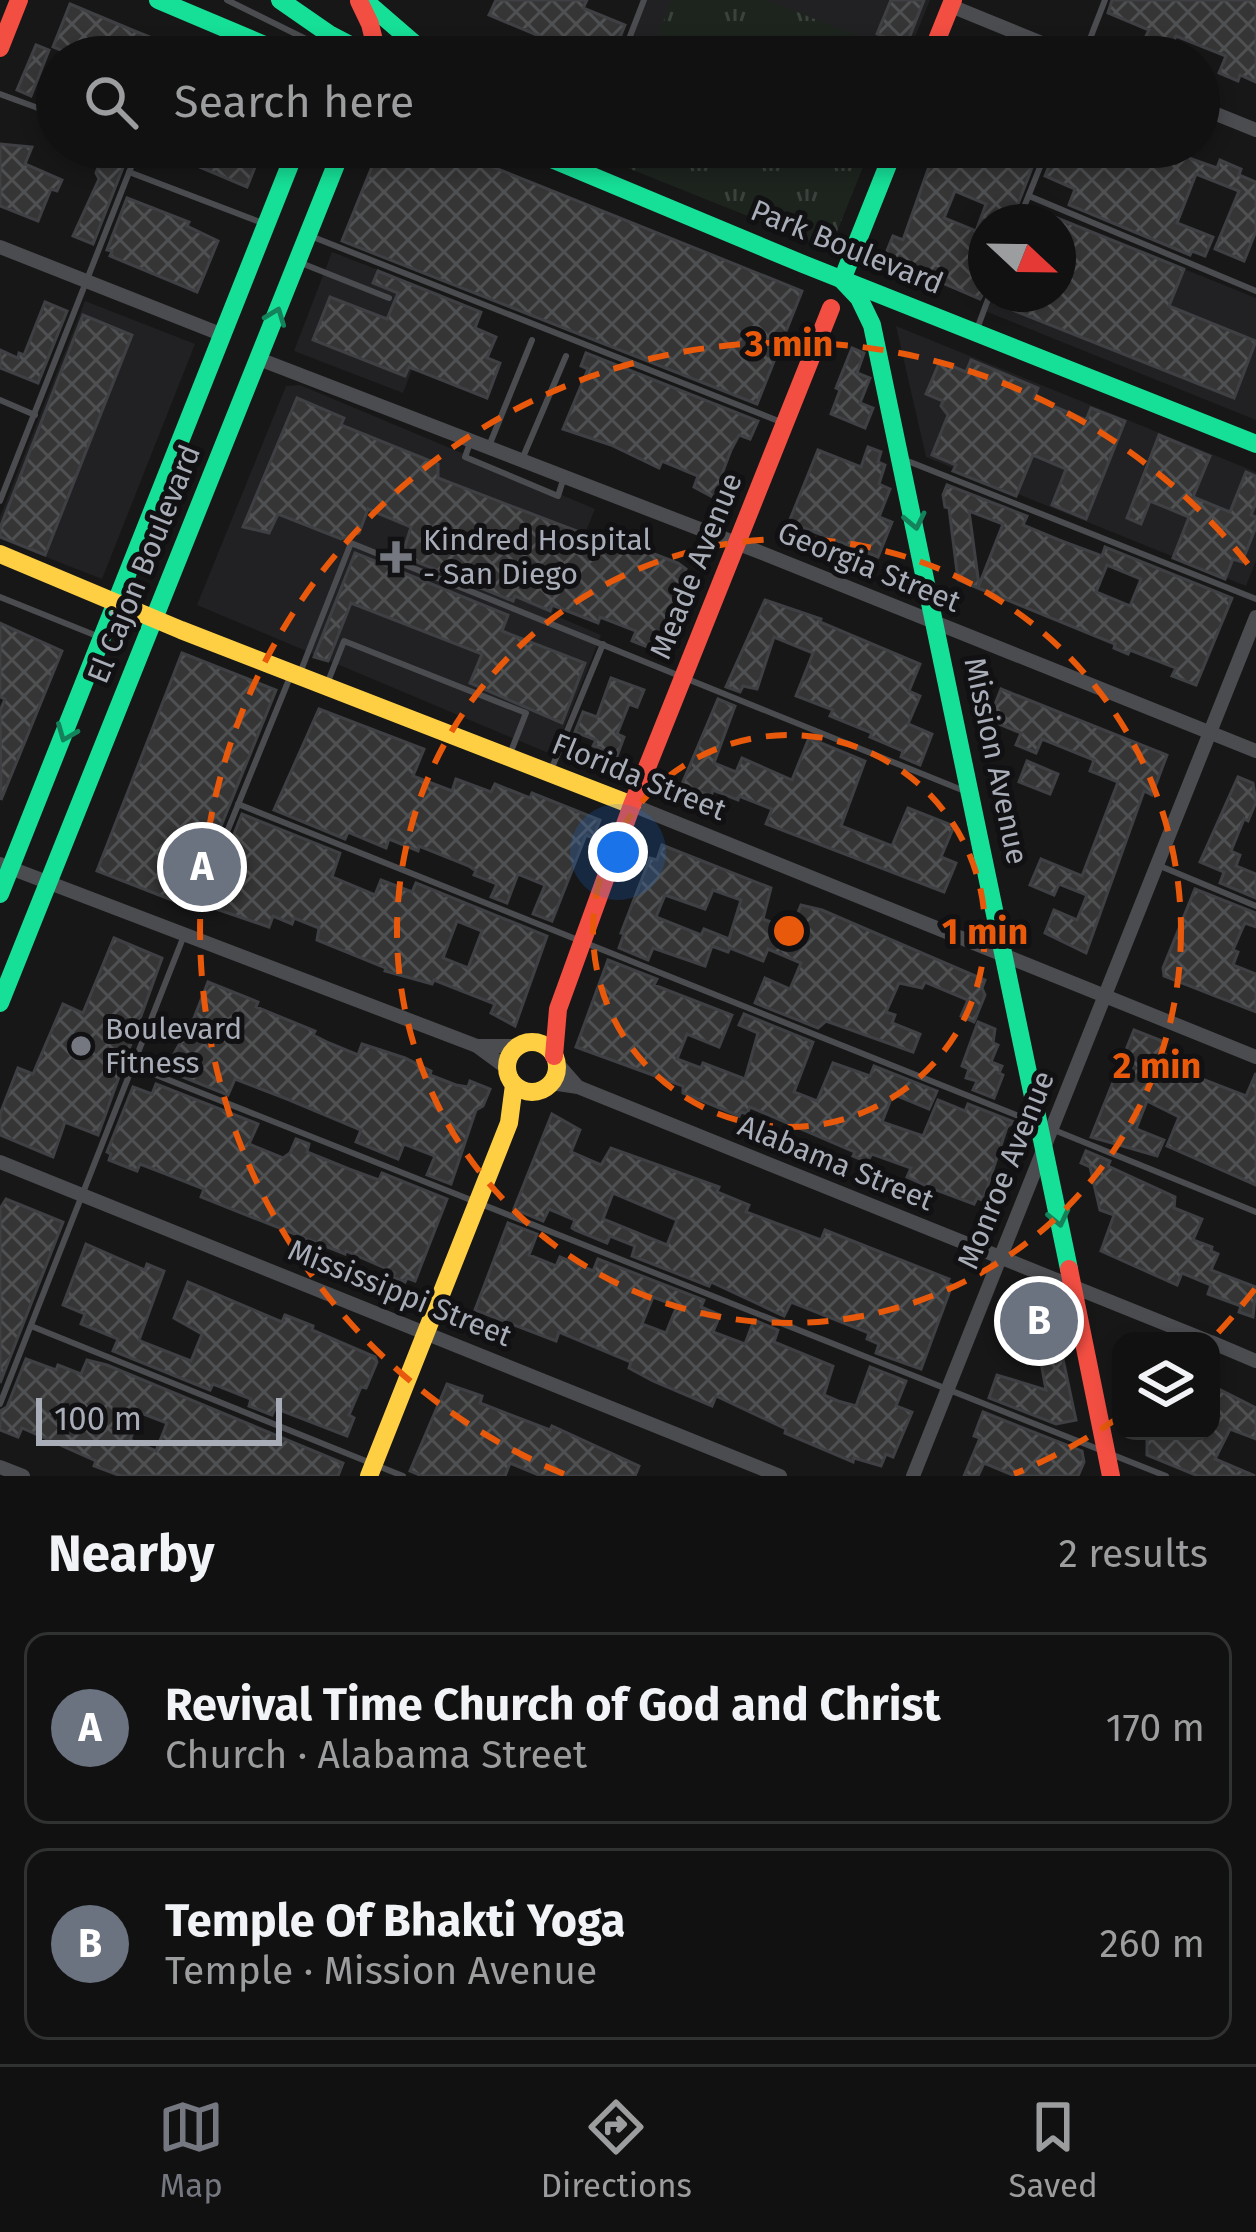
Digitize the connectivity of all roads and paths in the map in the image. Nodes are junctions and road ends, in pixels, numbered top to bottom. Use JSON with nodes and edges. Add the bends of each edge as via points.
{"nodes":[{"id":1,"x":19,"y":0,"type":"edge"},
{"id":2,"x":158,"y":0,"type":"edge"},
{"id":3,"x":227,"y":0,"type":"edge"},
{"id":4,"x":280,"y":0,"type":"edge"},
{"id":5,"x":302,"y":0,"type":"edge"},
{"id":6,"x":361,"y":0,"type":"edge"},
{"id":7,"x":644,"y":0,"type":"edge"},
{"id":8,"x":1105,"y":0,"type":"edge"},
{"id":9,"x":952,"y":3,"type":"edge"},
{"id":10,"x":239,"y":34,"type":"joint"},
{"id":11,"x":329,"y":34,"type":"junction"},
{"id":12,"x":244,"y":36,"type":"edge"},
{"id":13,"x":300,"y":36,"type":"edge"},
{"id":14,"x":333,"y":36,"type":"edge"},
{"id":15,"x":372,"y":36,"type":"edge"},
{"id":16,"x":405,"y":36,"type":"edge"},
{"id":17,"x":630,"y":36,"type":"edge"},
{"id":18,"x":939,"y":36,"type":"edge"},
{"id":19,"x":1030,"y":36,"type":"edge"},
{"id":20,"x":1089,"y":36,"type":"edge"},
{"id":21,"x":0,"y":48,"type":"edge"},
{"id":22,"x":0,"y":94,"type":"edge"},
{"id":23,"x":36,"y":107,"type":"edge"},
{"id":24,"x":1220,"y":115,"type":"edge"},
{"id":25,"x":1256,"y":130,"type":"edge"},
{"id":26,"x":131,"y":168,"type":"edge"},
{"id":27,"x":289,"y":168,"type":"edge"},
{"id":28,"x":334,"y":168,"type":"edge"},
{"id":29,"x":574,"y":168,"type":"edge"},
{"id":30,"x":887,"y":168,"type":"edge"},
{"id":31,"x":1040,"y":168,"type":"edge"},
{"id":32,"x":578,"y":170,"type":"joint"},
{"id":33,"x":129,"y":172,"type":"junction"},
{"id":34,"x":1029,"y":196,"type":"junction"},
{"id":35,"x":1026,"y":204,"type":"edge"},
{"id":36,"x":266,"y":224,"type":"junction"},
{"id":37,"x":307,"y":234,"type":"junction"},
{"id":38,"x":0,"y":247,"type":"edge"},
{"id":39,"x":297,"y":262,"type":"junction"},
{"id":40,"x":85,"y":280,"type":"junction"},
{"id":41,"x":842,"y":280,"type":"junction"},
{"id":42,"x":1256,"y":291,"type":"edge"},
{"id":43,"x":389,"y":298,"type":"dead end"},
{"id":44,"x":831,"y":308,"type":"joint"},
{"id":45,"x":983,"y":312,"type":"edge"},
{"id":46,"x":975,"y":332,"type":"junction"},
{"id":47,"x":223,"y":335,"type":"junction"},
{"id":48,"x":532,"y":340,"type":"dead end"},
{"id":49,"x":566,"y":356,"type":"dead end"},
{"id":50,"x":260,"y":359,"type":"junction"},
{"id":51,"x":0,"y":400,"type":"edge"},
{"id":52,"x":35,"y":415,"type":"junction"},
{"id":53,"x":784,"y":424,"type":"junction"},
{"id":54,"x":472,"y":440,"type":"junction"},
{"id":55,"x":1256,"y":443,"type":"edge"},
{"id":56,"x":489,"y":446,"type":"junction"},
{"id":57,"x":522,"y":459,"type":"junction"},
{"id":58,"x":902,"y":459,"type":"junction"},
{"id":59,"x":564,"y":476,"type":"junction"},
{"id":60,"x":0,"y":501,"type":"edge"},
{"id":61,"x":737,"y":544,"type":"junction"},
{"id":62,"x":1,"y":559,"type":"edge"},
{"id":63,"x":0,"y":597,"type":"edge"},
{"id":64,"x":1256,"y":599,"type":"edge"},
{"id":65,"x":116,"y":603,"type":"junction"},
{"id":66,"x":1256,"y":617,"type":"edge"},
{"id":67,"x":153,"y":619,"type":"junction"},
{"id":68,"x":937,"y":622,"type":"junction"},
{"id":69,"x":103,"y":638,"type":"junction"},
{"id":70,"x":603,"y":644,"type":"junction"},
{"id":71,"x":295,"y":675,"type":"junction"},
{"id":72,"x":684,"y":676,"type":"junction"},
{"id":73,"x":326,"y":686,"type":"junction"},
{"id":74,"x":1210,"y":733,"type":"junction"},
{"id":75,"x":1256,"y":752,"type":"edge"},
{"id":76,"x":508,"y":757,"type":"junction"},
{"id":77,"x":550,"y":773,"type":"junction"},
{"id":78,"x":972,"y":794,"type":"junction"},
{"id":79,"x":238,"y":804,"type":"junction"},
{"id":80,"x":632,"y":806,"type":"junction"},
{"id":81,"x":1157,"y":865,"type":"junction"},
{"id":82,"x":5,"y":866,"type":"edge"},
{"id":83,"x":48,"y":883,"type":"junction"},
{"id":84,"x":203,"y":891,"type":"dead end"},
{"id":85,"x":0,"y":894,"type":"edge"},
{"id":86,"x":1256,"y":906,"type":"edge"},
{"id":87,"x":185,"y":935,"type":"junction"},
{"id":88,"x":584,"y":941,"type":"junction"},
{"id":89,"x":1007,"y":957,"type":"junction"},
{"id":90,"x":1105,"y":997,"type":"junction"},
{"id":91,"x":0,"y":1004,"type":"edge"},
{"id":92,"x":558,"y":1009,"type":"junction"},
{"id":93,"x":524,"y":1044,"type":"junction"},
{"id":94,"x":477,"y":1046,"type":"junction"},
{"id":95,"x":1256,"y":1057,"type":"edge"},
{"id":96,"x":136,"y":1066,"type":"junction"},
{"id":97,"x":551,"y":1073,"type":"junction"},
{"id":98,"x":510,"y":1076,"type":"junction"},
{"id":99,"x":509,"y":1123,"type":"junction"},
{"id":100,"x":1045,"y":1126,"type":"junction"},
{"id":101,"x":1043,"y":1149,"type":"junction"},
{"id":102,"x":0,"y":1162,"type":"edge"},
{"id":103,"x":83,"y":1194,"type":"junction"},
{"id":104,"x":478,"y":1201,"type":"junction"},
{"id":105,"x":1256,"y":1212,"type":"edge"},
{"id":106,"x":1000,"y":1256,"type":"junction"},
{"id":107,"x":1073,"y":1286,"type":"junction"},
{"id":108,"x":31,"y":1325,"type":"junction"},
{"id":109,"x":1185,"y":1332,"type":"edge"},
{"id":110,"x":427,"y":1334,"type":"junction"},
{"id":111,"x":1220,"y":1346,"type":"edge"},
{"id":112,"x":1256,"y":1360,"type":"edge"},
{"id":113,"x":947,"y":1391,"type":"junction"},
{"id":114,"x":0,"y":1404,"type":"edge"},
{"id":115,"x":1106,"y":1450,"type":"junction"},
{"id":116,"x":0,"y":1467,"type":"edge"},
{"id":117,"x":372,"y":1470,"type":"edge"},
{"id":118,"x":23,"y":1476,"type":"edge"},
{"id":119,"x":403,"y":1476,"type":"edge"},
{"id":120,"x":780,"y":1476,"type":"edge"},
{"id":121,"x":913,"y":1476,"type":"edge"},
{"id":122,"x":1111,"y":1476,"type":"edge"},
{"id":123,"x":1166,"y":1476,"type":"edge"}],
"edges":[{"from":1,"to":21,"type":"main road"},
{"from":2,"to":10,"type":"main road"},
{"from":3,"to":13,"type":"lane"},
{"from":4,"to":11,"type":"main road"},
{"from":5,"to":11,"type":"main road"},
{"from":6,"to":15,"type":"main road"},
{"from":6,"to":16,"type":"main road"},
{"from":7,"to":17,"type":"lane"},
{"from":8,"to":20,"type":"lane"},
{"from":9,"to":18,"type":"main road"},
{"from":9,"to":19,"type":"street"},
{"from":10,"to":12,"type":"main road"},
{"from":11,"to":14,"type":"main road"},
{"from":22,"to":23,"type":"lane"},
{"from":24,"to":25,"type":"street"},
{"from":26,"to":33,"type":"lane"},
{"from":27,"to":36,"type":"main road","name":"El Cajon Boulevard"},
{"from":28,"to":37,"type":"main road","name":"El Cajon Boulevard"},
{"from":29,"to":32,"type":"main road","name":"Park Boulevard"},
{"from":30,"to":41,"type":"main road","name":"Meade Avenue"},
{"from":31,"to":34,"type":"lane"},
{"from":32,"to":41,"type":"main road","name":"Park Boulevard"},
{"from":33,"to":36,"type":"lane"},
{"from":33,"to":40,"type":"lane"},
{"from":34,"to":35,"type":"lane"},
{"from":34,"to":42,"type":"lane"},
{"from":36,"to":47,"type":"main road","name":"El Cajon Boulevard"},
{"from":37,"to":39,"type":"main road","name":"El Cajon Boulevard"},
{"from":37,"to":53,"type":"lane"},
{"from":38,"to":40,"type":"street"},
{"from":39,"to":43,"type":"lane"},
{"from":50,"to":39,"type":"main road","name":"El Cajon Boulevard","one_way":true},
{"from":40,"to":47,"type":"street"},
{"from":40,"to":52,"type":"lane"},
{"from":41,"to":44,"type":"street","name":"Meade Avenue"},
{"from":41,"to":46,"type":"main road","name":"Park Boulevard"},
{"from":41,"to":58,"type":"main road","name":"Mission Avenue","via":[[872,325]]},
{"from":44,"to":53,"type":"main road","name":"Meade Avenue"},
{"from":45,"to":46,"type":"lane"},
{"from":46,"to":55,"type":"main road","name":"Park Boulevard"},
{"from":47,"to":65,"type":"main road","name":"El Cajon Boulevard"},
{"from":48,"to":56,"type":"lane"},
{"from":49,"to":57,"type":"lane"},
{"from":50,"to":54,"type":"street","name":"Georgia Street"},
{"from":50,"to":67,"type":"main road","name":"El Cajon Boulevard"},
{"from":51,"to":52,"type":"lane"},
{"from":52,"to":60,"type":"lane"},
{"from":53,"to":61,"type":"main road","name":"Meade Avenue"},
{"from":54,"to":56,"type":"street","name":"Georgia Street"},
{"from":54,"to":59,"type":"lane","via":[[465,457],[558,496]]},
{"from":56,"to":57,"type":"street","name":"Georgia Street"},
{"from":57,"to":59,"type":"street","name":"Georgia Street"},
{"from":58,"to":64,"type":"lane"},
{"from":58,"to":68,"type":"main road","name":"Mission Avenue","one_way":true},
{"from":59,"to":61,"type":"street","name":"Georgia Street"},
{"from":61,"to":68,"type":"street","name":"Georgia Street"},
{"from":61,"to":72,"type":"main road","name":"Meade Avenue"},
{"from":62,"to":65,"type":"main road","name":"Florida Street"},
{"from":63,"to":69,"type":"lane"},
{"from":65,"to":67,"type":"main road","name":"Florida Street"},
{"from":65,"to":69,"type":"main road","name":"El Cajon Boulevard"},
{"from":66,"to":74,"type":"street","name":"Monroe Avenue"},
{"from":67,"to":71,"type":"main road","name":"Florida Street"},
{"from":67,"to":83,"type":"main road","name":"El Cajon Boulevard"},
{"from":68,"to":74,"type":"street","name":"Georgia Street"},
{"from":68,"to":78,"type":"main road","name":"Mission Avenue"},
{"from":69,"to":82,"type":"main road","name":"El Cajon Boulevard","one_way":true},
{"from":70,"to":71,"type":"lane","via":[[351,543]]},
{"from":70,"to":72,"type":"lane"},
{"from":70,"to":77,"type":"lane"},
{"from":71,"to":73,"type":"main road","name":"Florida Street"},
{"from":71,"to":79,"type":"lane"},
{"from":72,"to":78,"type":"lane"},
{"from":72,"to":80,"type":"main road","name":"Meade Avenue"},
{"from":73,"to":76,"type":"main road","name":"Florida Street"},
{"from":73,"to":76,"type":"lane","via":[[344,641],[526,713]]},
{"from":74,"to":75,"type":"street","name":"Georgia Street"},
{"from":74,"to":81,"type":"street","name":"Monroe Avenue"},
{"from":76,"to":77,"type":"main road","name":"Florida Street"},
{"from":77,"to":80,"type":"main road","name":"Florida Street"},
{"from":78,"to":89,"type":"main road","name":"Mission Avenue"},
{"from":79,"to":84,"type":"lane"},
{"from":79,"to":88,"type":"lane"},
{"from":80,"to":88,"type":"main road","name":"Meade Avenue"},
{"from":80,"to":89,"type":"street","name":"Florida Street"},
{"from":81,"to":86,"type":"lane"},
{"from":81,"to":90,"type":"street","name":"Monroe Avenue"},
{"from":82,"to":83,"type":"street"},
{"from":82,"to":85,"type":"main road","name":"El Cajon Boulevard"},
{"from":83,"to":87,"type":"street"},
{"from":83,"to":91,"type":"main road","name":"El Cajon Boulevard"},
{"from":87,"to":94,"type":"street"},
{"from":87,"to":96,"type":"lane"},
{"from":88,"to":92,"type":"main road","name":"Meade Avenue"},
{"from":88,"to":100,"type":"lane"},
{"from":89,"to":90,"type":"street","name":"Florida Street"},
{"from":89,"to":100,"type":"main road","name":"Mission Avenue"},
{"from":90,"to":95,"type":"street","name":"Florida Street"},
{"from":90,"to":100,"type":"street","name":"Monroe Avenue"},
{"from":92,"to":93,"type":"main road","name":"Meade Avenue"},
{"from":92,"to":97,"type":"main road","name":"Meade Avenue"},
{"from":93,"to":94,"type":"street"},
{"from":93,"to":97,"type":"main road","via":[[547,1047]]},
{"from":93,"to":98,"type":"main road","name":"Meade Avenue"},
{"from":94,"to":98,"type":"street"},
{"from":96,"to":103,"type":"lane"},
{"from":96,"to":104,"type":"lane"},
{"from":97,"to":98,"type":"main road","via":[[526,1092]]},
{"from":97,"to":99,"type":"main road"},
{"from":97,"to":106,"type":"street","name":"Alabama Street"},
{"from":98,"to":99,"type":"main road"},
{"from":99,"to":104,"type":"main road"},
{"from":100,"to":101,"type":"main road","name":"Mission Avenue"},
{"from":100,"to":105,"type":"lane"},
{"from":101,"to":106,"type":"street","name":"Monroe Avenue"},
{"from":101,"to":107,"type":"main road","name":"Mission Avenue","one_way":true},
{"from":102,"to":103,"type":"street","name":"Mississippi Street"},
{"from":103,"to":108,"type":"lane"},
{"from":103,"to":110,"type":"street","name":"Mississippi Street"},
{"from":104,"to":110,"type":"main road"},
{"from":104,"to":113,"type":"lane"},
{"from":106,"to":107,"type":"street","name":"Alabama Street"},
{"from":106,"to":113,"type":"street","name":"Monroe Avenue"},
{"from":107,"to":109,"type":"street","name":"Alabama Street"},
{"from":107,"to":115,"type":"main road","name":"Mission Avenue"},
{"from":108,"to":114,"type":"lane"},
{"from":108,"to":117,"type":"lane"},
{"from":110,"to":117,"type":"main road"},
{"from":110,"to":120,"type":"street","name":"Mississippi Street"},
{"from":111,"to":112,"type":"street","name":"Alabama Street"},
{"from":113,"to":115,"type":"lane"},
{"from":113,"to":121,"type":"street","name":"Monroe Avenue"},
{"from":115,"to":122,"type":"main road","name":"Mission Avenue"},
{"from":115,"to":123,"type":"lane"},
{"from":116,"to":118,"type":"street"},
{"from":117,"to":119,"type":"lane"}]}
